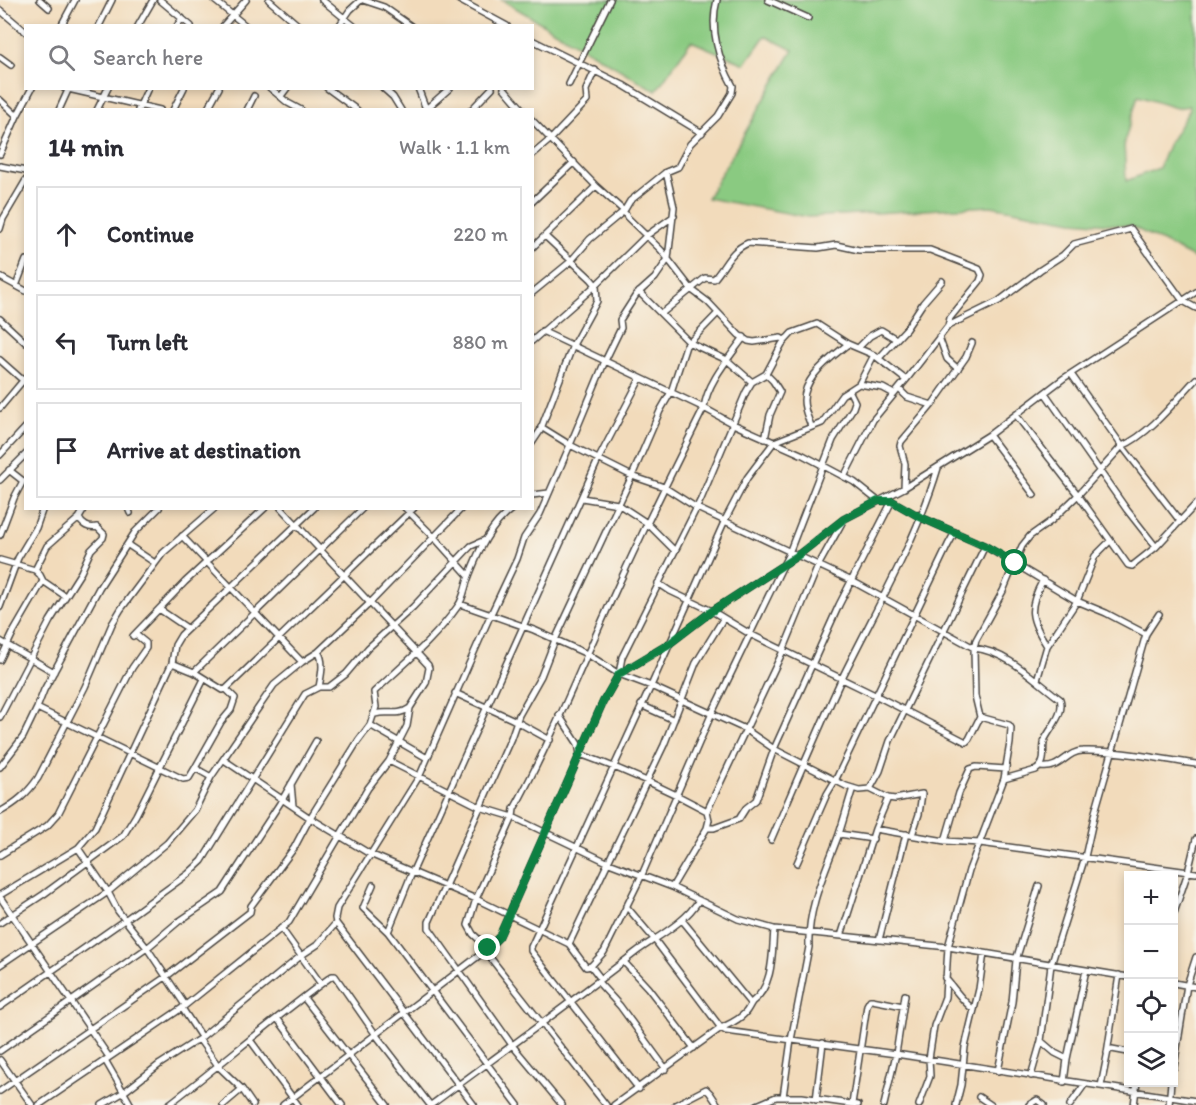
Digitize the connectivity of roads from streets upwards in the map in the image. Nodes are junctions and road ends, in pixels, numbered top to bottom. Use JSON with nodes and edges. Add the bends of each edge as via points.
{"nodes":[{"id":1,"x":40,"y":0,"type":"edge"},
{"id":2,"x":75,"y":0,"type":"edge"},
{"id":3,"x":112,"y":0,"type":"edge"},
{"id":4,"x":153,"y":0,"type":"edge"},
{"id":5,"x":160,"y":0,"type":"edge"},
{"id":6,"x":214,"y":0,"type":"edge"},
{"id":7,"x":246,"y":0,"type":"edge"},
{"id":8,"x":269,"y":0,"type":"edge"},
{"id":9,"x":322,"y":0,"type":"edge"},
{"id":10,"x":362,"y":0,"type":"edge"},
{"id":11,"x":459,"y":0,"type":"edge"},
{"id":12,"x":610,"y":0,"type":"edge"},
{"id":13,"x":717,"y":0,"type":"edge"},
{"id":14,"x":768,"y":0,"type":"edge"},
{"id":15,"x":49,"y":8,"type":"dead end"},
{"id":16,"x":0,"y":10,"type":"edge"},
{"id":17,"x":233,"y":15,"type":"junction"},
{"id":18,"x":182,"y":18,"type":"junction"},
{"id":19,"x":808,"y":18,"type":"dead end"},
{"id":20,"x":344,"y":19,"type":"junction"},
{"id":21,"x":62,"y":24,"type":"edge"},
{"id":22,"x":100,"y":24,"type":"edge"},
{"id":23,"x":139,"y":24,"type":"edge"},
{"id":24,"x":178,"y":24,"type":"edge"},
{"id":25,"x":189,"y":24,"type":"edge"},
{"id":26,"x":225,"y":24,"type":"edge"},
{"id":27,"x":244,"y":24,"type":"edge"},
{"id":28,"x":297,"y":24,"type":"edge"},
{"id":29,"x":340,"y":24,"type":"edge"},
{"id":30,"x":351,"y":24,"type":"edge"},
{"id":31,"x":408,"y":24,"type":"edge"},
{"id":32,"x":503,"y":24,"type":"edge"},
{"id":33,"x":24,"y":30,"type":"edge"},
{"id":34,"x":534,"y":41,"type":"edge"},
{"id":35,"x":0,"y":57,"type":"edge"},
{"id":36,"x":579,"y":63,"type":"junction"},
{"id":37,"x":11,"y":65,"type":"dead end"},
{"id":38,"x":595,"y":70,"type":"junction"},
{"id":39,"x":568,"y":84,"type":"dead end"},
{"id":40,"x":31,"y":90,"type":"edge"},
{"id":41,"x":67,"y":90,"type":"edge"},
{"id":42,"x":72,"y":90,"type":"edge"},
{"id":43,"x":107,"y":90,"type":"edge"},
{"id":44,"x":147,"y":90,"type":"edge"},
{"id":45,"x":183,"y":90,"type":"edge"},
{"id":46,"x":218,"y":90,"type":"edge"},
{"id":47,"x":273,"y":90,"type":"edge"},
{"id":48,"x":286,"y":90,"type":"edge"},
{"id":49,"x":330,"y":90,"type":"edge"},
{"id":50,"x":385,"y":90,"type":"edge"},
{"id":51,"x":419,"y":90,"type":"edge"},
{"id":52,"x":448,"y":90,"type":"edge"},
{"id":53,"x":490,"y":90,"type":"edge"},
{"id":54,"x":506,"y":90,"type":"edge"},
{"id":55,"x":104,"y":96,"type":"junction"},
{"id":56,"x":254,"y":96,"type":"dead end"},
{"id":57,"x":281,"y":96,"type":"junction"},
{"id":58,"x":0,"y":100,"type":"edge"},
{"id":59,"x":288,"y":103,"type":"junction"},
{"id":60,"x":139,"y":107,"type":"edge"},
{"id":61,"x":60,"y":108,"type":"edge"},
{"id":62,"x":98,"y":108,"type":"edge"},
{"id":63,"x":174,"y":108,"type":"edge"},
{"id":64,"x":208,"y":108,"type":"edge"},
{"id":65,"x":248,"y":108,"type":"edge"},
{"id":66,"x":285,"y":108,"type":"edge"},
{"id":67,"x":297,"y":108,"type":"edge"},
{"id":68,"x":354,"y":108,"type":"edge"},
{"id":69,"x":400,"y":108,"type":"edge"},
{"id":70,"x":425,"y":108,"type":"edge"},
{"id":71,"x":426,"y":108,"type":"edge"},
{"id":72,"x":473,"y":108,"type":"edge"},
{"id":73,"x":521,"y":108,"type":"edge"},
{"id":74,"x":17,"y":116,"type":"junction"},
{"id":75,"x":534,"y":122,"type":"edge"},
{"id":76,"x":702,"y":133,"type":"junction"},
{"id":77,"x":551,"y":140,"type":"junction"},
{"id":78,"x":1,"y":147,"type":"edge"},
{"id":79,"x":534,"y":153,"type":"edge"},
{"id":80,"x":0,"y":154,"type":"edge"},
{"id":81,"x":574,"y":162,"type":"junction"},
{"id":82,"x":0,"y":166,"type":"edge"},
{"id":83,"x":24,"y":171,"type":"edge"},
{"id":84,"x":666,"y":172,"type":"junction"},
{"id":85,"x":24,"y":183,"type":"edge"},
{"id":86,"x":596,"y":186,"type":"junction"},
{"id":87,"x":534,"y":200,"type":"edge"},
{"id":88,"x":624,"y":211,"type":"junction"},
{"id":89,"x":674,"y":216,"type":"junction"},
{"id":90,"x":0,"y":230,"type":"edge"},
{"id":91,"x":545,"y":236,"type":"junction"},
{"id":92,"x":646,"y":236,"type":"junction"},
{"id":93,"x":534,"y":246,"type":"edge"},
{"id":94,"x":668,"y":259,"type":"junction"},
{"id":95,"x":570,"y":262,"type":"junction"},
{"id":96,"x":24,"y":265,"type":"edge"},
{"id":97,"x":0,"y":277,"type":"edge"},
{"id":98,"x":942,"y":281,"type":"dead end"},
{"id":99,"x":596,"y":285,"type":"junction"},
{"id":100,"x":16,"y":286,"type":"junction"},
{"id":101,"x":24,"y":290,"type":"edge"},
{"id":102,"x":692,"y":290,"type":"junction"},
{"id":103,"x":534,"y":291,"type":"edge"},
{"id":104,"x":639,"y":292,"type":"junction"},
{"id":105,"x":1196,"y":292,"type":"edge"},
{"id":106,"x":1183,"y":301,"type":"junction"},
{"id":107,"x":1196,"y":309,"type":"edge"},
{"id":108,"x":718,"y":313,"type":"junction"},
{"id":109,"x":661,"y":314,"type":"junction"},
{"id":110,"x":0,"y":319,"type":"edge"},
{"id":111,"x":948,"y":326,"type":"junction"},
{"id":112,"x":543,"y":331,"type":"junction"},
{"id":113,"x":792,"y":333,"type":"junction"},
{"id":114,"x":744,"y":337,"type":"junction"},
{"id":115,"x":939,"y":337,"type":"junction"},
{"id":116,"x":534,"y":339,"type":"edge"},
{"id":117,"x":896,"y":339,"type":"junction"},
{"id":118,"x":24,"y":341,"type":"edge"},
{"id":119,"x":690,"y":343,"type":"junction"},
{"id":120,"x":972,"y":343,"type":"dead end"},
{"id":121,"x":848,"y":344,"type":"junction"},
{"id":122,"x":573,"y":345,"type":"junction"},
{"id":123,"x":858,"y":348,"type":"junction"},
{"id":124,"x":876,"y":356,"type":"junction"},
{"id":125,"x":0,"y":360,"type":"edge"},
{"id":126,"x":727,"y":360,"type":"junction"},
{"id":127,"x":605,"y":361,"type":"junction"},
{"id":128,"x":958,"y":369,"type":"junction"},
{"id":129,"x":766,"y":374,"type":"junction"},
{"id":130,"x":1071,"y":374,"type":"junction"},
{"id":131,"x":1196,"y":378,"type":"edge"},
{"id":132,"x":24,"y":379,"type":"edge"},
{"id":133,"x":640,"y":379,"type":"junction"},
{"id":134,"x":906,"y":380,"type":"junction"},
{"id":135,"x":24,"y":381,"type":"edge"},
{"id":136,"x":752,"y":382,"type":"junction"},
{"id":137,"x":859,"y":384,"type":"junction"},
{"id":138,"x":897,"y":391,"type":"junction"},
{"id":139,"x":671,"y":392,"type":"junction"},
{"id":140,"x":850,"y":392,"type":"junction"},
{"id":141,"x":1045,"y":393,"type":"junction"},
{"id":142,"x":932,"y":405,"type":"junction"},
{"id":143,"x":0,"y":408,"type":"edge"},
{"id":144,"x":704,"y":408,"type":"junction"},
{"id":145,"x":1016,"y":415,"type":"junction"},
{"id":146,"x":733,"y":424,"type":"junction"},
{"id":147,"x":812,"y":426,"type":"junction"},
{"id":148,"x":541,"y":427,"type":"junction"},
{"id":149,"x":24,"y":429,"type":"edge"},
{"id":150,"x":989,"y":435,"type":"junction"},
{"id":151,"x":534,"y":439,"type":"edge"},
{"id":152,"x":765,"y":439,"type":"junction"},
{"id":153,"x":774,"y":442,"type":"junction"},
{"id":154,"x":570,"y":445,"type":"junction"},
{"id":155,"x":1122,"y":446,"type":"junction"},
{"id":156,"x":0,"y":455,"type":"edge"},
{"id":157,"x":24,"y":456,"type":"edge"},
{"id":158,"x":599,"y":458,"type":"junction"},
{"id":159,"x":824,"y":468,"type":"junction"},
{"id":160,"x":938,"y":468,"type":"junction"},
{"id":161,"x":9,"y":470,"type":"junction"},
{"id":162,"x":1100,"y":470,"type":"junction"},
{"id":163,"x":632,"y":476,"type":"junction"},
{"id":164,"x":844,"y":477,"type":"junction"},
{"id":165,"x":0,"y":480,"type":"edge"},
{"id":166,"x":664,"y":487,"type":"junction"},
{"id":167,"x":903,"y":488,"type":"junction"},
{"id":168,"x":549,"y":493,"type":"junction"},
{"id":169,"x":534,"y":495,"type":"edge"},
{"id":170,"x":1034,"y":495,"type":"dead end"},
{"id":171,"x":1078,"y":495,"type":"junction"},
{"id":172,"x":582,"y":498,"type":"junction"},
{"id":173,"x":878,"y":501,"type":"junction"},
{"id":174,"x":892,"y":501,"type":"junction"},
{"id":175,"x":618,"y":504,"type":"junction"},
{"id":176,"x":1196,"y":504,"type":"edge"},
{"id":177,"x":697,"y":508,"type":"junction"},
{"id":178,"x":42,"y":510,"type":"edge"},
{"id":179,"x":85,"y":510,"type":"edge"},
{"id":180,"x":157,"y":510,"type":"edge"},
{"id":181,"x":213,"y":510,"type":"edge"},
{"id":182,"x":262,"y":510,"type":"edge"},
{"id":183,"x":283,"y":510,"type":"edge"},
{"id":184,"x":312,"y":510,"type":"edge"},
{"id":185,"x":361,"y":510,"type":"edge"},
{"id":186,"x":409,"y":510,"type":"edge"},
{"id":187,"x":460,"y":510,"type":"edge"},
{"id":188,"x":510,"y":510,"type":"edge"},
{"id":189,"x":534,"y":510,"type":"edge"},
{"id":190,"x":540,"y":514,"type":"junction"},
{"id":191,"x":920,"y":517,"type":"junction"},
{"id":192,"x":79,"y":518,"type":"junction"},
{"id":193,"x":844,"y":519,"type":"junction"},
{"id":194,"x":725,"y":520,"type":"junction"},
{"id":195,"x":1180,"y":521,"type":"junction"},
{"id":196,"x":647,"y":524,"type":"junction"},
{"id":197,"x":297,"y":526,"type":"junction"},
{"id":198,"x":955,"y":532,"type":"junction"},
{"id":199,"x":0,"y":535,"type":"edge"},
{"id":200,"x":182,"y":536,"type":"junction"},
{"id":201,"x":433,"y":536,"type":"junction"},
{"id":202,"x":485,"y":540,"type":"junction"},
{"id":203,"x":1110,"y":541,"type":"junction"},
{"id":204,"x":128,"y":545,"type":"junction"},
{"id":205,"x":985,"y":546,"type":"junction"},
{"id":206,"x":1156,"y":547,"type":"junction"},
{"id":207,"x":320,"y":551,"type":"junction"},
{"id":208,"x":675,"y":551,"type":"junction"},
{"id":209,"x":789,"y":552,"type":"junction"},
{"id":210,"x":797,"y":556,"type":"junction"},
{"id":211,"x":0,"y":560,"type":"edge"},
{"id":212,"x":206,"y":562,"type":"junction"},
{"id":213,"x":155,"y":563,"type":"junction"},
{"id":214,"x":456,"y":563,"type":"junction"},
{"id":215,"x":1015,"y":563,"type":"junction"},
{"id":216,"x":16,"y":565,"type":"junction"},
{"id":217,"x":818,"y":566,"type":"junction"},
{"id":218,"x":781,"y":567,"type":"junction"},
{"id":219,"x":35,"y":570,"type":"junction"},
{"id":220,"x":343,"y":576,"type":"junction"},
{"id":221,"x":469,"y":576,"type":"junction"},
{"id":222,"x":852,"y":580,"type":"junction"},
{"id":223,"x":1043,"y":580,"type":"junction"},
{"id":224,"x":43,"y":581,"type":"junction"},
{"id":225,"x":658,"y":583,"type":"junction"},
{"id":226,"x":230,"y":587,"type":"junction"},
{"id":227,"x":65,"y":596,"type":"junction"},
{"id":228,"x":883,"y":598,"type":"junction"},
{"id":229,"x":689,"y":601,"type":"junction"},
{"id":230,"x":1077,"y":601,"type":"junction"},
{"id":231,"x":370,"y":603,"type":"junction"},
{"id":232,"x":460,"y":604,"type":"junction"},
{"id":233,"x":0,"y":607,"type":"edge"},
{"id":234,"x":159,"y":609,"type":"junction"},
{"id":235,"x":712,"y":611,"type":"junction"},
{"id":236,"x":255,"y":613,"type":"junction"},
{"id":237,"x":491,"y":614,"type":"junction"},
{"id":238,"x":1159,"y":614,"type":"dead end"},
{"id":239,"x":914,"y":616,"type":"junction"},
{"id":240,"x":723,"y":619,"type":"junction"},
{"id":241,"x":393,"y":626,"type":"junction"},
{"id":242,"x":523,"y":627,"type":"junction"},
{"id":243,"x":187,"y":628,"type":"junction"},
{"id":244,"x":944,"y":630,"type":"junction"},
{"id":245,"x":750,"y":634,"type":"junction"},
{"id":246,"x":1146,"y":634,"type":"junction"},
{"id":247,"x":279,"y":638,"type":"junction"},
{"id":248,"x":555,"y":640,"type":"junction"},
{"id":249,"x":0,"y":641,"type":"edge"},
{"id":250,"x":669,"y":644,"type":"junction"},
{"id":251,"x":7,"y":645,"type":"junction"},
{"id":252,"x":1047,"y":646,"type":"junction"},
{"id":253,"x":974,"y":648,"type":"junction"},
{"id":254,"x":783,"y":651,"type":"junction"},
{"id":255,"x":318,"y":652,"type":"junction"},
{"id":256,"x":416,"y":653,"type":"junction"},
{"id":257,"x":587,"y":654,"type":"junction"},
{"id":258,"x":29,"y":658,"type":"junction"},
{"id":259,"x":0,"y":660,"type":"edge"},
{"id":260,"x":302,"y":662,"type":"junction"},
{"id":261,"x":172,"y":663,"type":"junction"},
{"id":262,"x":813,"y":665,"type":"junction"},
{"id":263,"x":54,"y":672,"type":"junction"},
{"id":264,"x":194,"y":672,"type":"junction"},
{"id":265,"x":619,"y":674,"type":"junction"},
{"id":266,"x":204,"y":679,"type":"junction"},
{"id":267,"x":842,"y":680,"type":"junction"},
{"id":268,"x":1037,"y":680,"type":"junction"},
{"id":269,"x":651,"y":686,"type":"junction"},
{"id":270,"x":319,"y":687,"type":"junction"},
{"id":271,"x":226,"y":689,"type":"junction"},
{"id":272,"x":455,"y":693,"type":"junction"},
{"id":273,"x":875,"y":695,"type":"junction"},
{"id":274,"x":683,"y":701,"type":"junction"},
{"id":275,"x":641,"y":705,"type":"junction"},
{"id":276,"x":37,"y":708,"type":"junction"},
{"id":277,"x":410,"y":708,"type":"junction"},
{"id":278,"x":487,"y":708,"type":"junction"},
{"id":279,"x":907,"y":711,"type":"junction"},
{"id":280,"x":712,"y":713,"type":"junction"},
{"id":281,"x":375,"y":714,"type":"junction"},
{"id":282,"x":560,"y":715,"type":"junction"},
{"id":283,"x":0,"y":717,"type":"edge"},
{"id":284,"x":980,"y":717,"type":"junction"},
{"id":285,"x":674,"y":720,"type":"junction"},
{"id":286,"x":67,"y":721,"type":"junction"},
{"id":287,"x":517,"y":722,"type":"junction"},
{"id":288,"x":370,"y":725,"type":"junction"},
{"id":289,"x":745,"y":729,"type":"junction"},
{"id":290,"x":97,"y":737,"type":"junction"},
{"id":291,"x":550,"y":740,"type":"junction"},
{"id":292,"x":315,"y":741,"type":"dead end"},
{"id":293,"x":398,"y":742,"type":"junction"},
{"id":294,"x":774,"y":749,"type":"junction"},
{"id":295,"x":1113,"y":752,"type":"junction"},
{"id":296,"x":131,"y":753,"type":"junction"},
{"id":297,"x":580,"y":754,"type":"junction"},
{"id":298,"x":427,"y":758,"type":"junction"},
{"id":299,"x":224,"y":760,"type":"junction"},
{"id":300,"x":389,"y":761,"type":"junction"},
{"id":301,"x":804,"y":764,"type":"junction"},
{"id":302,"x":1196,"y":764,"type":"edge"},
{"id":303,"x":0,"y":766,"type":"edge"},
{"id":304,"x":160,"y":767,"type":"junction"},
{"id":305,"x":614,"y":767,"type":"junction"},
{"id":306,"x":1041,"y":767,"type":"junction"},
{"id":307,"x":195,"y":768,"type":"junction"},
{"id":308,"x":1006,"y":768,"type":"junction"},
{"id":309,"x":420,"y":775,"type":"junction"},
{"id":310,"x":211,"y":777,"type":"junction"},
{"id":311,"x":251,"y":779,"type":"junction"},
{"id":312,"x":836,"y":779,"type":"junction"},
{"id":313,"x":1004,"y":779,"type":"junction"},
{"id":314,"x":645,"y":782,"type":"junction"},
{"id":315,"x":291,"y":783,"type":"junction"},
{"id":316,"x":853,"y":788,"type":"junction"},
{"id":317,"x":870,"y":789,"type":"junction"},
{"id":318,"x":449,"y":792,"type":"junction"},
{"id":319,"x":676,"y":794,"type":"junction"},
{"id":320,"x":888,"y":798,"type":"junction"},
{"id":321,"x":282,"y":800,"type":"junction"},
{"id":322,"x":293,"y":806,"type":"junction"},
{"id":323,"x":480,"y":807,"type":"junction"},
{"id":324,"x":707,"y":811,"type":"junction"},
{"id":325,"x":0,"y":812,"type":"edge"},
{"id":326,"x":513,"y":817,"type":"junction"},
{"id":327,"x":310,"y":818,"type":"junction"},
{"id":328,"x":707,"y":828,"type":"junction"},
{"id":329,"x":875,"y":829,"type":"junction"},
{"id":330,"x":545,"y":833,"type":"junction"},
{"id":331,"x":838,"y":834,"type":"junction"},
{"id":332,"x":909,"y":834,"type":"junction"},
{"id":333,"x":340,"y":837,"type":"junction"},
{"id":334,"x":873,"y":839,"type":"junction"},
{"id":335,"x":1196,"y":839,"type":"edge"},
{"id":336,"x":771,"y":840,"type":"dead end"},
{"id":337,"x":945,"y":841,"type":"junction"},
{"id":338,"x":980,"y":843,"type":"junction"},
{"id":339,"x":78,"y":848,"type":"junction"},
{"id":340,"x":577,"y":848,"type":"junction"},
{"id":341,"x":370,"y":854,"type":"junction"},
{"id":342,"x":0,"y":855,"type":"edge"},
{"id":343,"x":1085,"y":857,"type":"junction"},
{"id":344,"x":89,"y":862,"type":"junction"},
{"id":345,"x":797,"y":862,"type":"dead end"},
{"id":346,"x":609,"y":863,"type":"junction"},
{"id":347,"x":1188,"y":872,"type":"junction"},
{"id":348,"x":412,"y":873,"type":"junction"},
{"id":349,"x":1196,"y":873,"type":"edge"},
{"id":350,"x":641,"y":877,"type":"junction"},
{"id":351,"x":374,"y":885,"type":"dead end"},
{"id":352,"x":1039,"y":886,"type":"dead end"},
{"id":353,"x":444,"y":887,"type":"junction"},
{"id":354,"x":672,"y":887,"type":"junction"},
{"id":355,"x":108,"y":892,"type":"junction"},
{"id":356,"x":0,"y":896,"type":"edge"},
{"id":357,"x":476,"y":899,"type":"junction"},
{"id":358,"x":1178,"y":899,"type":"edge"},
{"id":359,"x":699,"y":900,"type":"junction"},
{"id":360,"x":626,"y":906,"type":"junction"},
{"id":361,"x":11,"y":915,"type":"junction"},
{"id":362,"x":507,"y":915,"type":"junction"},
{"id":363,"x":126,"y":919,"type":"junction"},
{"id":364,"x":682,"y":920,"type":"junction"},
{"id":365,"x":336,"y":922,"type":"junction"},
{"id":366,"x":0,"y":923,"type":"edge"},
{"id":367,"x":281,"y":928,"type":"junction"},
{"id":368,"x":774,"y":928,"type":"junction"},
{"id":369,"x":540,"y":929,"type":"junction"},
{"id":370,"x":808,"y":931,"type":"junction"},
{"id":371,"x":388,"y":932,"type":"junction"},
{"id":372,"x":841,"y":936,"type":"junction"},
{"id":373,"x":654,"y":939,"type":"junction"},
{"id":374,"x":879,"y":940,"type":"junction"},
{"id":375,"x":32,"y":943,"type":"junction"},
{"id":376,"x":569,"y":944,"type":"junction"},
{"id":377,"x":948,"y":947,"type":"junction"},
{"id":378,"x":147,"y":948,"type":"junction"},
{"id":379,"x":486,"y":950,"type":"junction"},
{"id":380,"x":984,"y":953,"type":"junction"},
{"id":381,"x":302,"y":955,"type":"junction"},
{"id":382,"x":1196,"y":957,"type":"edge"},
{"id":383,"x":1016,"y":960,"type":"junction"},
{"id":384,"x":624,"y":962,"type":"junction"},
{"id":385,"x":0,"y":965,"type":"edge"},
{"id":386,"x":1051,"y":965,"type":"junction"},
{"id":387,"x":591,"y":966,"type":"junction"},
{"id":388,"x":458,"y":970,"type":"junction"},
{"id":389,"x":1086,"y":970,"type":"junction"},
{"id":390,"x":51,"y":971,"type":"junction"},
{"id":391,"x":1119,"y":975,"type":"junction"},
{"id":392,"x":167,"y":976,"type":"junction"},
{"id":393,"x":1124,"y":976,"type":"edge"},
{"id":394,"x":945,"y":978,"type":"junction"},
{"id":395,"x":599,"y":981,"type":"junction"},
{"id":396,"x":321,"y":984,"type":"junction"},
{"id":397,"x":1178,"y":984,"type":"edge"},
{"id":398,"x":1187,"y":985,"type":"junction"},
{"id":399,"x":1196,"y":987,"type":"edge"},
{"id":400,"x":431,"y":992,"type":"junction"},
{"id":401,"x":905,"y":995,"type":"dead end"},
{"id":402,"x":304,"y":998,"type":"junction"},
{"id":403,"x":70,"y":1001,"type":"junction"},
{"id":404,"x":570,"y":1002,"type":"junction"},
{"id":405,"x":750,"y":1003,"type":"junction"},
{"id":406,"x":183,"y":1006,"type":"junction"},
{"id":407,"x":903,"y":1006,"type":"junction"},
{"id":408,"x":0,"y":1007,"type":"edge"},
{"id":409,"x":974,"y":1010,"type":"junction"},
{"id":410,"x":404,"y":1013,"type":"junction"},
{"id":411,"x":277,"y":1018,"type":"junction"},
{"id":412,"x":542,"y":1024,"type":"junction"},
{"id":413,"x":89,"y":1028,"type":"junction"},
{"id":414,"x":721,"y":1028,"type":"junction"},
{"id":415,"x":376,"y":1035,"type":"junction"},
{"id":416,"x":200,"y":1038,"type":"junction"},
{"id":417,"x":1178,"y":1038,"type":"edge"},
{"id":418,"x":250,"y":1040,"type":"junction"},
{"id":419,"x":790,"y":1040,"type":"junction"},
{"id":420,"x":1041,"y":1041,"type":"junction"},
{"id":421,"x":823,"y":1043,"type":"junction"},
{"id":422,"x":512,"y":1045,"type":"junction"},
{"id":423,"x":694,"y":1048,"type":"junction"},
{"id":424,"x":861,"y":1049,"type":"junction"},
{"id":425,"x":0,"y":1051,"type":"edge"},
{"id":426,"x":1124,"y":1051,"type":"edge"},
{"id":427,"x":1107,"y":1053,"type":"junction"},
{"id":428,"x":896,"y":1054,"type":"junction"},
{"id":429,"x":349,"y":1056,"type":"junction"},
{"id":430,"x":107,"y":1058,"type":"junction"},
{"id":431,"x":929,"y":1059,"type":"junction"},
{"id":432,"x":1067,"y":1059,"type":"junction"},
{"id":433,"x":0,"y":1060,"type":"edge"},
{"id":434,"x":963,"y":1064,"type":"junction"},
{"id":435,"x":487,"y":1065,"type":"junction"},
{"id":436,"x":219,"y":1066,"type":"junction"},
{"id":437,"x":666,"y":1069,"type":"junction"},
{"id":438,"x":998,"y":1071,"type":"junction"},
{"id":439,"x":1030,"y":1076,"type":"junction"},
{"id":440,"x":321,"y":1077,"type":"junction"},
{"id":441,"x":15,"y":1081,"type":"junction"},
{"id":442,"x":1064,"y":1082,"type":"junction"},
{"id":443,"x":1085,"y":1084,"type":"junction"},
{"id":444,"x":459,"y":1085,"type":"junction"},
{"id":445,"x":1101,"y":1086,"type":"junction"},
{"id":446,"x":1137,"y":1087,"type":"edge"},
{"id":447,"x":1171,"y":1087,"type":"edge"},
{"id":448,"x":242,"y":1089,"type":"junction"},
{"id":449,"x":639,"y":1089,"type":"junction"},
{"id":450,"x":0,"y":1091,"type":"edge"},
{"id":451,"x":124,"y":1092,"type":"junction"},
{"id":452,"x":1136,"y":1092,"type":"junction"},
{"id":453,"x":783,"y":1097,"type":"junction"},
{"id":454,"x":979,"y":1097,"type":"dead end"},
{"id":455,"x":1170,"y":1097,"type":"junction"},
{"id":456,"x":293,"y":1098,"type":"junction"},
{"id":457,"x":816,"y":1100,"type":"junction"},
{"id":458,"x":1196,"y":1101,"type":"edge"},
{"id":459,"x":617,"y":1104,"type":"edge"},
{"id":460,"x":32,"y":1105,"type":"edge"},
{"id":461,"x":39,"y":1105,"type":"edge"},
{"id":462,"x":102,"y":1105,"type":"edge"},
{"id":463,"x":131,"y":1105,"type":"edge"},
{"id":464,"x":168,"y":1105,"type":"edge"},
{"id":465,"x":223,"y":1105,"type":"edge"},
{"id":466,"x":253,"y":1105,"type":"edge"},
{"id":467,"x":283,"y":1105,"type":"edge"},
{"id":468,"x":298,"y":1105,"type":"edge"},
{"id":469,"x":342,"y":1105,"type":"edge"},
{"id":470,"x":387,"y":1105,"type":"edge"},
{"id":471,"x":431,"y":1105,"type":"edge"},
{"id":472,"x":474,"y":1105,"type":"edge"},
{"id":473,"x":518,"y":1105,"type":"edge"},
{"id":474,"x":562,"y":1105,"type":"edge"},
{"id":475,"x":606,"y":1105,"type":"edge"},
{"id":476,"x":675,"y":1105,"type":"edge"},
{"id":477,"x":718,"y":1105,"type":"edge"},
{"id":478,"x":757,"y":1105,"type":"edge"},
{"id":479,"x":855,"y":1105,"type":"edge"},
{"id":480,"x":884,"y":1105,"type":"edge"},
{"id":481,"x":919,"y":1105,"type":"edge"},
{"id":482,"x":956,"y":1105,"type":"edge"},
{"id":483,"x":991,"y":1105,"type":"edge"},
{"id":484,"x":1029,"y":1105,"type":"edge"},
{"id":485,"x":1044,"y":1105,"type":"edge"},
{"id":486,"x":1070,"y":1105,"type":"edge"},
{"id":487,"x":1134,"y":1105,"type":"edge"},
{"id":488,"x":1169,"y":1105,"type":"edge"}],
"edges":[{"from":1,"to":15,"type":"street"},
{"from":2,"to":21,"type":"street"},
{"from":3,"to":22,"type":"street"},
{"from":4,"to":23,"type":"street"},
{"from":5,"to":18,"type":"street"},
{"from":6,"to":17,"type":"street"},
{"from":7,"to":17,"type":"street"},
{"from":8,"to":28,"type":"street"},
{"from":9,"to":20,"type":"street"},
{"from":10,"to":20,"type":"street"},
{"from":10,"to":31,"type":"street","via":[[384,7]]},
{"from":11,"to":32,"type":"street"},
{"from":12,"to":36,"type":"street"},
{"from":13,"to":76,"type":"street","via":[[716,41],[733,86],[718,116]]},
{"from":14,"to":19,"type":"street"},
{"from":16,"to":33,"type":"street"},
{"from":17,"to":26,"type":"street"},
{"from":17,"to":27,"type":"street"},
{"from":18,"to":24,"type":"street"},
{"from":18,"to":25,"type":"street"},
{"from":20,"to":29,"type":"street"},
{"from":20,"to":30,"type":"street"},
{"from":34,"to":36,"type":"street"},
{"from":35,"to":37,"type":"street"},
{"from":36,"to":38,"type":"street"},
{"from":36,"to":39,"type":"street"},
{"from":38,"to":76,"type":"street"},
{"from":38,"to":77,"type":"street","via":[[586,90],[587,101]]},
{"from":40,"to":74,"type":"street"},
{"from":41,"to":61,"type":"street"},
{"from":42,"to":55,"type":"street"},
{"from":43,"to":55,"type":"street"},
{"from":44,"to":60,"type":"street"},
{"from":45,"to":63,"type":"street"},
{"from":46,"to":64,"type":"street"},
{"from":47,"to":57,"type":"street"},
{"from":48,"to":57,"type":"street"},
{"from":49,"to":68,"type":"street"},
{"from":50,"to":69,"type":"street"},
{"from":51,"to":70,"type":"street"},
{"from":52,"to":71,"type":"street"},
{"from":53,"to":72,"type":"street"},
{"from":54,"to":73,"type":"street"},
{"from":55,"to":60,"type":"street"},
{"from":55,"to":62,"type":"street"},
{"from":56,"to":65,"type":"street"},
{"from":57,"to":59,"type":"street"},
{"from":58,"to":74,"type":"street"},
{"from":59,"to":66,"type":"street"},
{"from":59,"to":67,"type":"street"},
{"from":74,"to":78,"type":"street"},
{"from":75,"to":77,"type":"street"},
{"from":76,"to":84,"type":"street","via":[[690,144],[678,167]]},
{"from":77,"to":79,"type":"street"},
{"from":77,"to":81,"type":"street"},
{"from":78,"to":80,"type":"street"},
{"from":81,"to":86,"type":"street"},
{"from":81,"to":87,"type":"street"},
{"from":82,"to":83,"type":"street"},
{"from":84,"to":88,"type":"street","via":[[630,201]]},
{"from":84,"to":89,"type":"street"},
{"from":85,"to":90,"type":"street"},
{"from":86,"to":88,"type":"street"},
{"from":86,"to":91,"type":"street"},
{"from":88,"to":92,"type":"street"},
{"from":88,"to":95,"type":"street"},
{"from":89,"to":92,"type":"street"},
{"from":89,"to":94,"type":"street"},
{"from":91,"to":93,"type":"street"},
{"from":91,"to":95,"type":"street"},
{"from":92,"to":94,"type":"street"},
{"from":92,"to":99,"type":"street"},
{"from":94,"to":102,"type":"street"},
{"from":94,"to":104,"type":"street"},
{"from":95,"to":99,"type":"street"},
{"from":95,"to":103,"type":"street"},
{"from":96,"to":100,"type":"street"},
{"from":97,"to":100,"type":"street"},
{"from":98,"to":117,"type":"street"},
{"from":99,"to":112,"type":"street"},
{"from":99,"to":122,"type":"street","via":[[597,301]]},
{"from":100,"to":101,"type":"street"},
{"from":102,"to":108,"type":"street"},
{"from":102,"to":109,"type":"street"},
{"from":102,"to":111,"type":"street","via":[[705,278],[714,279],[732,253],[748,243],[930,250],[979,269],[982,274]]},
{"from":104,"to":109,"type":"street"},
{"from":104,"to":127,"type":"street","via":[[620,320],[621,328]]},
{"from":105,"to":106,"type":"street"},
{"from":106,"to":107,"type":"street"},
{"from":106,"to":111,"type":"street","via":[[1131,229],[1074,244],[999,301]]},
{"from":106,"to":130,"type":"street"},
{"from":108,"to":114,"type":"street"},
{"from":108,"to":119,"type":"street"},
{"from":109,"to":119,"type":"street"},
{"from":110,"to":118,"type":"street"},
{"from":111,"to":115,"type":"street"},
{"from":112,"to":116,"type":"street"},
{"from":112,"to":122,"type":"street"},
{"from":113,"to":114,"type":"street","via":[[784,340],[754,342]]},
{"from":113,"to":121,"type":"street","via":[[817,324]]},
{"from":113,"to":129,"type":"street"},
{"from":114,"to":126,"type":"street"},
{"from":115,"to":128,"type":"street","via":[[946,359]]},
{"from":115,"to":134,"type":"street"},
{"from":117,"to":123,"type":"street","via":[[876,331]]},
{"from":117,"to":124,"type":"street"},
{"from":119,"to":126,"type":"street"},
{"from":119,"to":139,"type":"street"},
{"from":120,"to":128,"type":"street"},
{"from":121,"to":123,"type":"street"},
{"from":121,"to":147,"type":"street","via":[[814,374],[807,386],[804,406]]},
{"from":122,"to":127,"type":"street"},
{"from":122,"to":148,"type":"street"},
{"from":123,"to":124,"type":"street"},
{"from":124,"to":134,"type":"street"},
{"from":124,"to":137,"type":"street"},
{"from":125,"to":132,"type":"street"},
{"from":126,"to":136,"type":"street"},
{"from":126,"to":144,"type":"street","via":[[708,392]]},
{"from":127,"to":133,"type":"street"},
{"from":127,"to":154,"type":"street"},
{"from":128,"to":142,"type":"street"},
{"from":129,"to":136,"type":"street"},
{"from":129,"to":152,"type":"street","via":[[780,393]]},
{"from":130,"to":141,"type":"street"},
{"from":130,"to":155,"type":"street"},
{"from":131,"to":155,"type":"street","via":[[1150,427]]},
{"from":133,"to":139,"type":"street"},
{"from":133,"to":158,"type":"street"},
{"from":134,"to":138,"type":"street"},
{"from":135,"to":143,"type":"street"},
{"from":136,"to":146,"type":"street"},
{"from":137,"to":138,"type":"street"},
{"from":137,"to":140,"type":"street"},
{"from":138,"to":142,"type":"street"},
{"from":138,"to":164,"type":"street","via":[[873,420]]},
{"from":139,"to":144,"type":"street"},
{"from":139,"to":163,"type":"street"},
{"from":140,"to":147,"type":"street","via":[[842,395],[822,423]]},
{"from":140,"to":159,"type":"street","via":[[855,402],[853,408],[833,440]]},
{"from":141,"to":145,"type":"street"},
{"from":141,"to":162,"type":"street"},
{"from":142,"to":167,"type":"street","via":[[901,442],[905,464]]},
{"from":144,"to":146,"type":"street"},
{"from":144,"to":166,"type":"street"},
{"from":145,"to":150,"type":"street"},
{"from":145,"to":171,"type":"street"},
{"from":146,"to":152,"type":"street"},
{"from":146,"to":177,"type":"street"},
{"from":147,"to":153,"type":"street"},
{"from":148,"to":151,"type":"street"},
{"from":148,"to":154,"type":"street"},
{"from":149,"to":156,"type":"street"},
{"from":150,"to":160,"type":"street"},
{"from":150,"to":170,"type":"street"},
{"from":152,"to":153,"type":"street"},
{"from":153,"to":159,"type":"street"},
{"from":153,"to":194,"type":"street","via":[[747,478]]},
{"from":154,"to":158,"type":"street"},
{"from":154,"to":168,"type":"street"},
{"from":155,"to":162,"type":"street"},
{"from":155,"to":195,"type":"street"},
{"from":157,"to":161,"type":"street"},
{"from":158,"to":163,"type":"street"},
{"from":158,"to":172,"type":"street"},
{"from":159,"to":164,"type":"street"},
{"from":159,"to":209,"type":"street"},
{"from":160,"to":167,"type":"street"},
{"from":160,"to":191,"type":"street"},
{"from":161,"to":165,"type":"street"},
{"from":161,"to":199,"type":"street","via":[[23,481]]},
{"from":162,"to":171,"type":"street"},
{"from":162,"to":206,"type":"street"},
{"from":163,"to":166,"type":"street"},
{"from":163,"to":175,"type":"street"},
{"from":164,"to":173,"type":"street"},
{"from":166,"to":177,"type":"street"},
{"from":166,"to":196,"type":"street"},
{"from":167,"to":173,"type":"street"},
{"from":168,"to":169,"type":"street"},
{"from":168,"to":190,"type":"street"},
{"from":171,"to":203,"type":"street"},
{"from":171,"to":215,"type":"street","via":[[1030,536]]},
{"from":172,"to":175,"type":"street"},
{"from":172,"to":242,"type":"street"},
{"from":173,"to":174,"type":"street"},
{"from":173,"to":193,"type":"street"},
{"from":174,"to":191,"type":"street"},
{"from":174,"to":222,"type":"street"},
{"from":175,"to":196,"type":"street"},
{"from":175,"to":248,"type":"street"},
{"from":176,"to":195,"type":"street"},
{"from":177,"to":194,"type":"street"},
{"from":177,"to":208,"type":"street"},
{"from":178,"to":216,"type":"street"},
{"from":179,"to":192,"type":"street"},
{"from":180,"to":204,"type":"street"},
{"from":181,"to":200,"type":"street"},
{"from":182,"to":212,"type":"street"},
{"from":183,"to":197,"type":"street"},
{"from":184,"to":197,"type":"street"},
{"from":185,"to":207,"type":"street"},
{"from":186,"to":201,"type":"street"},
{"from":186,"to":220,"type":"street"},
{"from":187,"to":201,"type":"street"},
{"from":188,"to":202,"type":"street"},
{"from":189,"to":190,"type":"street"},
{"from":190,"to":237,"type":"street","via":[[524,538]]},
{"from":191,"to":198,"type":"street"},
{"from":191,"to":228,"type":"street"},
{"from":192,"to":219,"type":"street","via":[[47,546]]},
{"from":192,"to":227,"type":"street","via":[[104,534]]},
{"from":193,"to":210,"type":"street"},
{"from":193,"to":217,"type":"street"},
{"from":194,"to":209,"type":"street"},
{"from":194,"to":229,"type":"street"},
{"from":195,"to":206,"type":"street"},
{"from":196,"to":208,"type":"street"},
{"from":196,"to":257,"type":"street"},
{"from":197,"to":207,"type":"street"},
{"from":197,"to":226,"type":"street"},
{"from":198,"to":205,"type":"street"},
{"from":198,"to":239,"type":"street"},
{"from":200,"to":212,"type":"street"},
{"from":200,"to":213,"type":"street"},
{"from":201,"to":214,"type":"street"},
{"from":201,"to":231,"type":"street"},
{"from":202,"to":214,"type":"street","via":[[471,546]]},
{"from":202,"to":221,"type":"street"},
{"from":203,"to":206,"type":"street","via":[[1132,566]]},
{"from":203,"to":230,"type":"street","via":[[1095,556]]},
{"from":204,"to":213,"type":"street"},
{"from":204,"to":263,"type":"street","via":[[99,588]]},
{"from":205,"to":215,"type":"street"},
{"from":205,"to":244,"type":"street"},
{"from":207,"to":220,"type":"street"},
{"from":207,"to":236,"type":"street"},
{"from":208,"to":225,"type":"street"},
{"from":209,"to":210,"type":"street"},
{"from":209,"to":218,"type":"street"},
{"from":210,"to":217,"type":"street"},
{"from":210,"to":218,"type":"street"},
{"from":211,"to":216,"type":"street"},
{"from":212,"to":226,"type":"street"},
{"from":212,"to":234,"type":"street"},
{"from":213,"to":286,"type":"street","via":[[112,624]]},
{"from":214,"to":221,"type":"street"},
{"from":214,"to":241,"type":"street"},
{"from":215,"to":223,"type":"street"},
{"from":215,"to":253,"type":"street"},
{"from":216,"to":219,"type":"street"},
{"from":216,"to":233,"type":"street"},
{"from":217,"to":222,"type":"street"},
{"from":217,"to":254,"type":"street"},
{"from":218,"to":235,"type":"street"},
{"from":218,"to":245,"type":"street"},
{"from":219,"to":224,"type":"street"},
{"from":220,"to":231,"type":"street"},
{"from":220,"to":247,"type":"street"},
{"from":221,"to":232,"type":"street"},
{"from":222,"to":228,"type":"street"},
{"from":222,"to":262,"type":"street"},
{"from":223,"to":230,"type":"street"},
{"from":223,"to":252,"type":"street","via":[[1031,610]]},
{"from":224,"to":227,"type":"street"},
{"from":224,"to":251,"type":"street"},
{"from":225,"to":229,"type":"street"},
{"from":225,"to":265,"type":"street","via":[[622,657]]},
{"from":226,"to":236,"type":"street"},
{"from":226,"to":243,"type":"street"},
{"from":227,"to":258,"type":"street"},
{"from":228,"to":239,"type":"street"},
{"from":228,"to":267,"type":"street"},
{"from":229,"to":235,"type":"street"},
{"from":229,"to":250,"type":"street"},
{"from":230,"to":246,"type":"street"},
{"from":230,"to":252,"type":"street"},
{"from":231,"to":241,"type":"street"},
{"from":231,"to":255,"type":"street"},
{"from":232,"to":237,"type":"street"},
{"from":232,"to":256,"type":"street"},
{"from":234,"to":243,"type":"street"},
{"from":234,"to":290,"type":"street","via":[[134,635],[146,643],[146,648]]},
{"from":235,"to":240,"type":"street"},
{"from":235,"to":250,"type":"street"},
{"from":236,"to":247,"type":"street"},
{"from":236,"to":264,"type":"street"},
{"from":237,"to":242,"type":"street"},
{"from":237,"to":272,"type":"street"},
{"from":238,"to":246,"type":"street"},
{"from":239,"to":244,"type":"street"},
{"from":239,"to":273,"type":"street"},
{"from":240,"to":245,"type":"street"},
{"from":240,"to":274,"type":"street","via":[[696,663]]},
{"from":241,"to":256,"type":"street"},
{"from":241,"to":270,"type":"street","via":[[346,674],[329,687]]},
{"from":242,"to":248,"type":"street"},
{"from":242,"to":278,"type":"street"},
{"from":243,"to":261,"type":"street","via":[[175,645]]},
{"from":244,"to":253,"type":"street"},
{"from":244,"to":279,"type":"street"},
{"from":245,"to":254,"type":"street"},
{"from":245,"to":280,"type":"street"},
{"from":246,"to":295,"type":"street"},
{"from":247,"to":260,"type":"street"},
{"from":247,"to":271,"type":"street"},
{"from":248,"to":257,"type":"street"},
{"from":248,"to":287,"type":"street"},
{"from":249,"to":251,"type":"street"},
{"from":250,"to":265,"type":"street"},
{"from":250,"to":269,"type":"street"},
{"from":251,"to":258,"type":"street"},
{"from":251,"to":259,"type":"street"},
{"from":252,"to":268,"type":"street"},
{"from":253,"to":268,"type":"street","via":[[1000,655]]},
{"from":253,"to":284,"type":"street","via":[[975,696]]},
{"from":254,"to":262,"type":"street"},
{"from":254,"to":289,"type":"street"},
{"from":255,"to":260,"type":"street"},
{"from":255,"to":270,"type":"street","via":[[322,671]]},
{"from":256,"to":277,"type":"street","via":[[429,668],[426,683]]},
{"from":256,"to":281,"type":"street","via":[[374,692]]},
{"from":257,"to":265,"type":"street"},
{"from":257,"to":282,"type":"street"},
{"from":258,"to":263,"type":"street"},
{"from":258,"to":283,"type":"street"},
{"from":260,"to":299,"type":"street","via":[[268,693]]},
{"from":261,"to":264,"type":"street"},
{"from":261,"to":296,"type":"street"},
{"from":262,"to":267,"type":"street"},
{"from":262,"to":294,"type":"street"},
{"from":263,"to":276,"type":"street"},
{"from":264,"to":266,"type":"street"},
{"from":265,"to":269,"type":"street"},
{"from":265,"to":297,"type":"street"},
{"from":266,"to":271,"type":"street"},
{"from":266,"to":304,"type":"street"},
{"from":267,"to":273,"type":"street"},
{"from":267,"to":301,"type":"street"},
{"from":268,"to":306,"type":"street","via":[[1062,703],[1044,742]]},
{"from":269,"to":274,"type":"street"},
{"from":269,"to":275,"type":"street"},
{"from":270,"to":311,"type":"street","via":[[305,694]]},
{"from":271,"to":307,"type":"street","via":[[235,698],[231,710]]},
{"from":272,"to":278,"type":"street"},
{"from":272,"to":298,"type":"street"},
{"from":273,"to":279,"type":"street"},
{"from":273,"to":312,"type":"street"},
{"from":274,"to":280,"type":"street"},
{"from":274,"to":285,"type":"street"},
{"from":275,"to":285,"type":"street"},
{"from":275,"to":305,"type":"street"},
{"from":276,"to":286,"type":"street"},
{"from":276,"to":303,"type":"street","via":[[23,737]]},
{"from":277,"to":281,"type":"street","via":[[398,714]]},
{"from":277,"to":293,"type":"street","via":[[407,726]]},
{"from":278,"to":287,"type":"street"},
{"from":278,"to":318,"type":"street"},
{"from":279,"to":284,"type":"street","via":[[966,742]]},
{"from":279,"to":317,"type":"street"},
{"from":280,"to":289,"type":"street"},
{"from":280,"to":319,"type":"street"},
{"from":281,"to":288,"type":"street"},
{"from":282,"to":291,"type":"street"},
{"from":282,"to":297,"type":"street"},
{"from":284,"to":308,"type":"street","via":[[1006,723],[1011,728]]},
{"from":285,"to":314,"type":"street"},
{"from":286,"to":290,"type":"street"},
{"from":286,"to":325,"type":"street","via":[[29,792]]},
{"from":287,"to":291,"type":"street"},
{"from":287,"to":323,"type":"street"},
{"from":288,"to":293,"type":"street"},
{"from":288,"to":327,"type":"street"},
{"from":289,"to":294,"type":"street"},
{"from":289,"to":324,"type":"street"},
{"from":290,"to":296,"type":"street"},
{"from":290,"to":342,"type":"street","via":[[58,814],[47,826]]},
{"from":291,"to":326,"type":"street"},
{"from":292,"to":315,"type":"street"},
{"from":293,"to":298,"type":"street"},
{"from":293,"to":300,"type":"street"},
{"from":294,"to":301,"type":"street"},
{"from":294,"to":328,"type":"street","via":[[756,800],[739,819]]},
{"from":295,"to":302,"type":"street"},
{"from":295,"to":306,"type":"street","via":[[1079,750],[1053,768]]},
{"from":295,"to":343,"type":"street"},
{"from":296,"to":304,"type":"street"},
{"from":296,"to":339,"type":"street","via":[[95,828]]},
{"from":297,"to":305,"type":"street"},
{"from":297,"to":330,"type":"street"},
{"from":298,"to":309,"type":"street"},
{"from":299,"to":310,"type":"street"},
{"from":299,"to":311,"type":"street"},
{"from":300,"to":309,"type":"street"},
{"from":300,"to":333,"type":"street","via":[[368,788]]},
{"from":301,"to":312,"type":"street"},
{"from":301,"to":336,"type":"street"},
{"from":304,"to":307,"type":"street","via":[[186,780]]},
{"from":304,"to":344,"type":"street","via":[[129,829]]},
{"from":305,"to":314,"type":"street"},
{"from":305,"to":340,"type":"street"},
{"from":306,"to":313,"type":"street"},
{"from":307,"to":310,"type":"street"},
{"from":308,"to":313,"type":"street"},
{"from":308,"to":337,"type":"street","via":[[970,769]]},
{"from":309,"to":318,"type":"street"},
{"from":309,"to":341,"type":"street"},
{"from":310,"to":355,"type":"street","via":[[195,810],[171,838]]},
{"from":311,"to":321,"type":"street"},
{"from":311,"to":363,"type":"street","via":[[202,861]]},
{"from":312,"to":316,"type":"street"},
{"from":312,"to":345,"type":"street"},
{"from":313,"to":338,"type":"street"},
{"from":314,"to":319,"type":"street"},
{"from":314,"to":346,"type":"street"},
{"from":315,"to":321,"type":"street"},
{"from":315,"to":322,"type":"street"},
{"from":316,"to":317,"type":"street"},
{"from":316,"to":331,"type":"street"},
{"from":317,"to":320,"type":"street"},
{"from":318,"to":323,"type":"street"},
{"from":318,"to":348,"type":"street"},
{"from":319,"to":324,"type":"street"},
{"from":319,"to":350,"type":"street"},
{"from":320,"to":329,"type":"street"},
{"from":320,"to":332,"type":"street","via":[[922,794],[919,814]]},
{"from":321,"to":322,"type":"street"},
{"from":321,"to":378,"type":"street","via":[[222,892]]},
{"from":322,"to":327,"type":"street"},
{"from":323,"to":326,"type":"street"},
{"from":323,"to":353,"type":"street"},
{"from":324,"to":328,"type":"street"},
{"from":326,"to":330,"type":"street"},
{"from":326,"to":357,"type":"street"},
{"from":327,"to":333,"type":"street"},
{"from":327,"to":392,"type":"street","via":[[250,912]]},
{"from":328,"to":354,"type":"street"},
{"from":329,"to":332,"type":"street"},
{"from":329,"to":334,"type":"street"},
{"from":330,"to":340,"type":"street"},
{"from":330,"to":362,"type":"street"},
{"from":331,"to":334,"type":"street"},
{"from":331,"to":370,"type":"street"},
{"from":332,"to":337,"type":"street"},
{"from":332,"to":374,"type":"street"},
{"from":333,"to":341,"type":"street"},
{"from":333,"to":367,"type":"street","via":[[289,922]]},
{"from":334,"to":372,"type":"street"},
{"from":335,"to":347,"type":"street"},
{"from":337,"to":338,"type":"street"},
{"from":338,"to":343,"type":"street"},
{"from":338,"to":377,"type":"street"},
{"from":339,"to":344,"type":"street"},
{"from":339,"to":356,"type":"street"},
{"from":340,"to":346,"type":"street"},
{"from":340,"to":369,"type":"street"},
{"from":341,"to":348,"type":"street"},
{"from":341,"to":365,"type":"street","via":[[337,908]]},
{"from":343,"to":347,"type":"street"},
{"from":343,"to":386,"type":"street"},
{"from":344,"to":355,"type":"street"},
{"from":344,"to":361,"type":"street"},
{"from":346,"to":350,"type":"street"},
{"from":346,"to":376,"type":"street"},
{"from":347,"to":349,"type":"street"},
{"from":347,"to":358,"type":"street"},
{"from":348,"to":353,"type":"street"},
{"from":348,"to":371,"type":"street"},
{"from":350,"to":354,"type":"street"},
{"from":350,"to":360,"type":"street"},
{"from":351,"to":371,"type":"street","via":[[363,908]]},
{"from":352,"to":383,"type":"street"},
{"from":353,"to":357,"type":"street"},
{"from":353,"to":388,"type":"street","via":[[429,928]]},
{"from":354,"to":359,"type":"street"},
{"from":355,"to":363,"type":"street"},
{"from":355,"to":375,"type":"street"},
{"from":356,"to":361,"type":"street"},
{"from":357,"to":362,"type":"street"},
{"from":357,"to":379,"type":"street","via":[[468,925]]},
{"from":359,"to":364,"type":"street"},
{"from":359,"to":368,"type":"street","via":[[738,919]]},
{"from":360,"to":373,"type":"street"},
{"from":360,"to":387,"type":"street","via":[[604,952]]},
{"from":361,"to":366,"type":"street"},
{"from":361,"to":375,"type":"street"},
{"from":362,"to":369,"type":"street"},
{"from":362,"to":379,"type":"street","via":[[499,937]]},
{"from":363,"to":378,"type":"street"},
{"from":363,"to":390,"type":"street"},
{"from":364,"to":373,"type":"street"},
{"from":364,"to":405,"type":"street"},
{"from":365,"to":381,"type":"street"},
{"from":365,"to":410,"type":"street"},
{"from":367,"to":381,"type":"street"},
{"from":367,"to":406,"type":"street"},
{"from":368,"to":370,"type":"street"},
{"from":368,"to":405,"type":"street","via":[[771,967],[761,995]]},
{"from":369,"to":376,"type":"street"},
{"from":369,"to":404,"type":"street","via":[[531,951]]},
{"from":370,"to":372,"type":"street"},
{"from":370,"to":419,"type":"street"},
{"from":371,"to":400,"type":"street"},
{"from":372,"to":374,"type":"street"},
{"from":373,"to":384,"type":"street"},
{"from":373,"to":414,"type":"street"},
{"from":374,"to":377,"type":"street"},
{"from":375,"to":385,"type":"street"},
{"from":375,"to":390,"type":"street"},
{"from":376,"to":387,"type":"street","via":[[584,966]]},
{"from":377,"to":380,"type":"street"},
{"from":377,"to":394,"type":"street"},
{"from":378,"to":392,"type":"street"},
{"from":378,"to":403,"type":"street"},
{"from":379,"to":388,"type":"street"},
{"from":379,"to":412,"type":"street"},
{"from":380,"to":383,"type":"street"},
{"from":380,"to":409,"type":"street"},
{"from":381,"to":396,"type":"street"},
{"from":381,"to":416,"type":"street"},
{"from":382,"to":398,"type":"street"},
{"from":383,"to":386,"type":"street"},
{"from":383,"to":438,"type":"street"},
{"from":384,"to":395,"type":"street"},
{"from":384,"to":423,"type":"street"},
{"from":386,"to":389,"type":"street"},
{"from":386,"to":420,"type":"street"},
{"from":387,"to":395,"type":"street"},
{"from":388,"to":400,"type":"street"},
{"from":388,"to":422,"type":"street"},
{"from":389,"to":391,"type":"street"},
{"from":389,"to":432,"type":"street"},
{"from":390,"to":403,"type":"street"},
{"from":390,"to":408,"type":"street"},
{"from":391,"to":393,"type":"street"},
{"from":391,"to":427,"type":"street"},
{"from":392,"to":406,"type":"street"},
{"from":392,"to":413,"type":"street"},
{"from":394,"to":409,"type":"street"},
{"from":394,"to":431,"type":"street","via":[[945,997],[934,1026]]},
{"from":395,"to":404,"type":"street"},
{"from":395,"to":437,"type":"street"},
{"from":396,"to":402,"type":"street"},
{"from":396,"to":415,"type":"street","via":[[335,976]]},
{"from":397,"to":398,"type":"street"},
{"from":398,"to":399,"type":"street"},
{"from":398,"to":417,"type":"street"},
{"from":400,"to":410,"type":"street"},
{"from":400,"to":435,"type":"street"},
{"from":401,"to":407,"type":"street"},
{"from":402,"to":411,"type":"street"},
{"from":402,"to":429,"type":"street"},
{"from":403,"to":413,"type":"street"},
{"from":403,"to":425,"type":"street"},
{"from":404,"to":412,"type":"street"},
{"from":404,"to":449,"type":"street"},
{"from":405,"to":414,"type":"street","via":[[746,1013]]},
{"from":406,"to":416,"type":"street"},
{"from":406,"to":430,"type":"street"},
{"from":407,"to":424,"type":"street","via":[[870,1000]]},
{"from":407,"to":428,"type":"street"},
{"from":409,"to":434,"type":"street"},
{"from":410,"to":415,"type":"street"},
{"from":410,"to":444,"type":"street"},
{"from":411,"to":418,"type":"street"},
{"from":411,"to":440,"type":"street"},
{"from":412,"to":422,"type":"street"},
{"from":412,"to":475,"type":"street"},
{"from":413,"to":430,"type":"street"},
{"from":413,"to":441,"type":"street"},
{"from":414,"to":419,"type":"street","via":[[730,1033]]},
{"from":414,"to":423,"type":"street"},
{"from":415,"to":429,"type":"street"},
{"from":415,"to":471,"type":"street"},
{"from":416,"to":436,"type":"street"},
{"from":416,"to":451,"type":"street"},
{"from":418,"to":436,"type":"street"},
{"from":418,"to":456,"type":"street"},
{"from":419,"to":421,"type":"street"},
{"from":419,"to":453,"type":"street"},
{"from":420,"to":432,"type":"street"},
{"from":420,"to":439,"type":"street"},
{"from":421,"to":424,"type":"street"},
{"from":421,"to":457,"type":"street"},
{"from":422,"to":435,"type":"street"},
{"from":422,"to":474,"type":"street"},
{"from":423,"to":437,"type":"street"},
{"from":424,"to":428,"type":"street"},
{"from":424,"to":479,"type":"street"},
{"from":426,"to":427,"type":"street","via":[[1112,1049]]},
{"from":427,"to":445,"type":"street"},
{"from":428,"to":431,"type":"street"},
{"from":428,"to":480,"type":"street"},
{"from":429,"to":440,"type":"street"},
{"from":429,"to":470,"type":"street"},
{"from":430,"to":451,"type":"street"},
{"from":430,"to":461,"type":"street"},
{"from":431,"to":434,"type":"street"},
{"from":431,"to":481,"type":"street","via":[[930,1076]]},
{"from":432,"to":442,"type":"street"},
{"from":433,"to":441,"type":"street"},
{"from":434,"to":438,"type":"street"},
{"from":434,"to":482,"type":"street"},
{"from":435,"to":444,"type":"street"},
{"from":435,"to":473,"type":"street"},
{"from":436,"to":448,"type":"street"},
{"from":436,"to":464,"type":"street"},
{"from":437,"to":449,"type":"street"},
{"from":438,"to":439,"type":"street"},
{"from":439,"to":442,"type":"street"},
{"from":440,"to":456,"type":"street"},
{"from":440,"to":469,"type":"street"},
{"from":441,"to":450,"type":"street"},
{"from":441,"to":460,"type":"street"},
{"from":442,"to":443,"type":"street"},
{"from":443,"to":445,"type":"street"},
{"from":443,"to":486,"type":"street"},
{"from":444,"to":471,"type":"street"},
{"from":444,"to":472,"type":"street"},
{"from":445,"to":452,"type":"street"},
{"from":446,"to":452,"type":"street"},
{"from":447,"to":455,"type":"street"},
{"from":448,"to":465,"type":"street"},
{"from":448,"to":466,"type":"street"},
{"from":449,"to":459,"type":"street"},
{"from":451,"to":462,"type":"street"},
{"from":451,"to":463,"type":"street"},
{"from":452,"to":455,"type":"street"},
{"from":452,"to":487,"type":"street"},
{"from":453,"to":457,"type":"street"},
{"from":453,"to":478,"type":"street"},
{"from":454,"to":483,"type":"street"},
{"from":455,"to":458,"type":"street"},
{"from":455,"to":488,"type":"street"},
{"from":456,"to":467,"type":"street"},
{"from":456,"to":468,"type":"street"},
{"from":457,"to":479,"type":"street"},
{"from":476,"to":477,"type":"street","via":[[706,1089]]},
{"from":484,"to":485,"type":"street","via":[[1037,1100]]}]}
